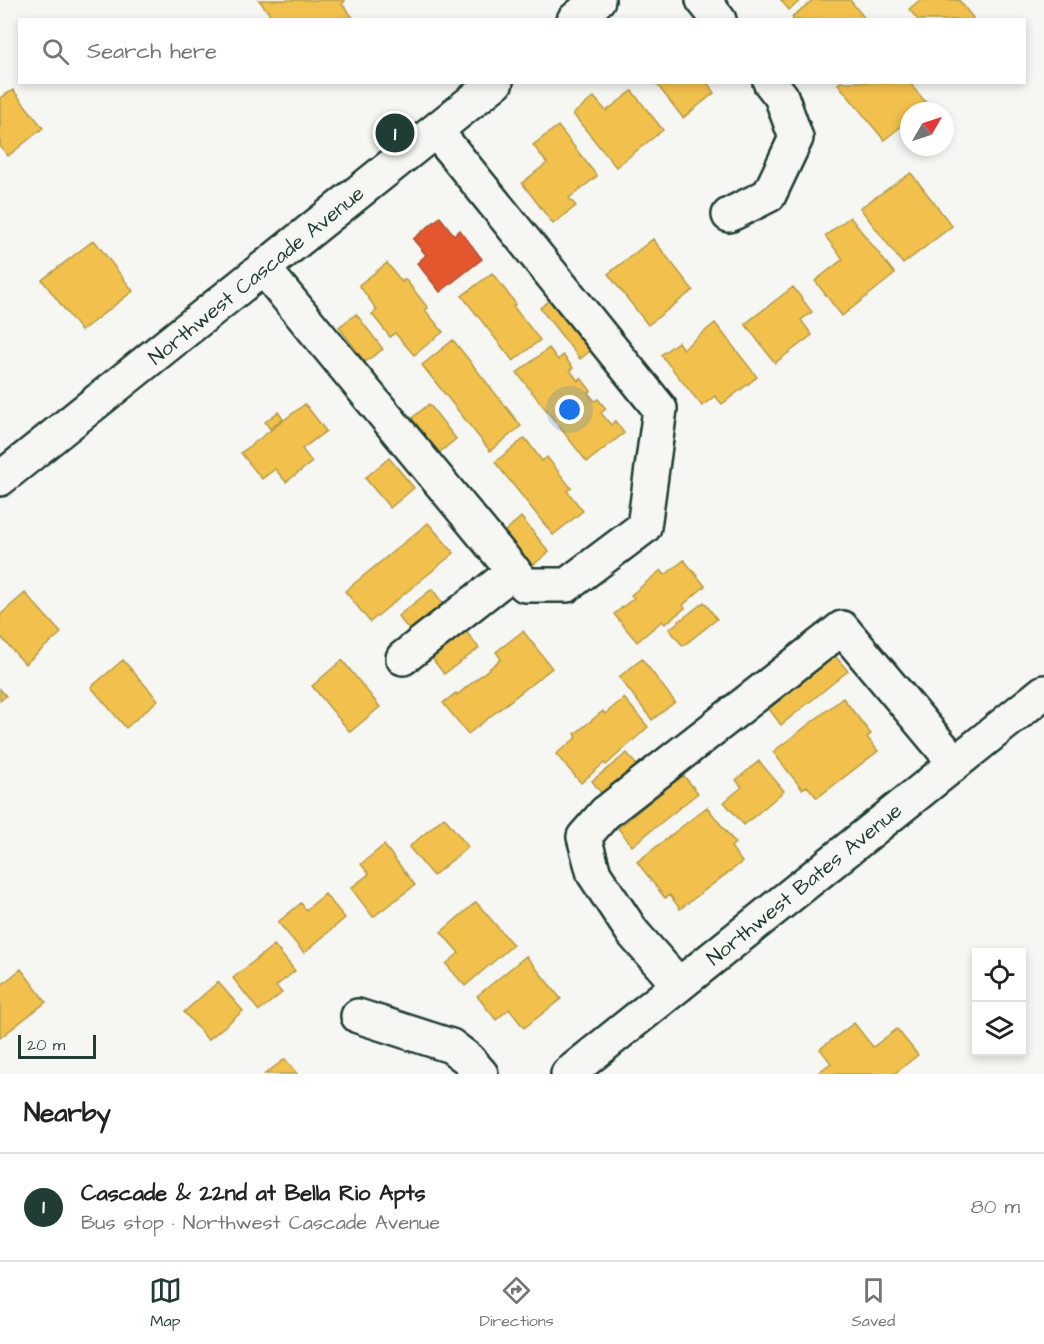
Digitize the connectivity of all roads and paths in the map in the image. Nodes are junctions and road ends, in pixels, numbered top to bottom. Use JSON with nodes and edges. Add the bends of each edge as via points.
{"nodes":[{"id":1,"x":598,"y":0,"type":"edge"},
{"id":2,"x":703,"y":0,"type":"edge"},
{"id":3,"x":576,"y":18,"type":"edge"},
{"id":4,"x":717,"y":18,"type":"edge"},
{"id":5,"x":494,"y":84,"type":"edge"},
{"id":6,"x":772,"y":84,"type":"edge"},
{"id":7,"x":435,"y":131,"type":"junction"},
{"id":8,"x":729,"y":215,"type":"dead end"},
{"id":9,"x":264,"y":269,"type":"junction"},
{"id":10,"x":8,"y":472,"type":"edge"},
{"id":11,"x":514,"y":572,"type":"junction"},
{"id":12,"x":403,"y":658,"type":"dead end"},
{"id":13,"x":1042,"y":694,"type":"edge"},
{"id":14,"x":955,"y":763,"type":"junction"},
{"id":15,"x":678,"y":985,"type":"junction"},
{"id":16,"x":358,"y":1016,"type":"dead end"},
{"id":17,"x":481,"y":1074,"type":"edge"},
{"id":18,"x":568,"y":1074,"type":"edge"}],
"edges":[{"from":1,"to":3,"type":"street"},
{"from":2,"to":4,"type":"street"},
{"from":5,"to":7,"type":"street","name":"Northwest Cascade Avenue"},
{"from":6,"to":8,"type":"street","via":[[781,96],[796,138],[769,195]]},
{"from":7,"to":9,"type":"street","name":"Northwest Cascade Avenue"},
{"from":7,"to":11,"type":"street","via":[[660,409],[644,527],[567,585],[525,585]]},
{"from":9,"to":10,"type":"street","name":"Northwest Cascade Avenue"},
{"from":9,"to":11,"type":"street"},
{"from":11,"to":12,"type":"street"},
{"from":13,"to":14,"type":"street","name":"Northwest Bates Avenue"},
{"from":14,"to":15,"type":"street","name":"Northwest Bates Avenue"},
{"from":14,"to":15,"type":"street","via":[[842,628],[605,813],[584,837],[594,874],[633,933]]},
{"from":15,"to":18,"type":"street","name":"Northwest Bates Avenue"},
{"from":16,"to":17,"type":"street","via":[[451,1046]]}]}
